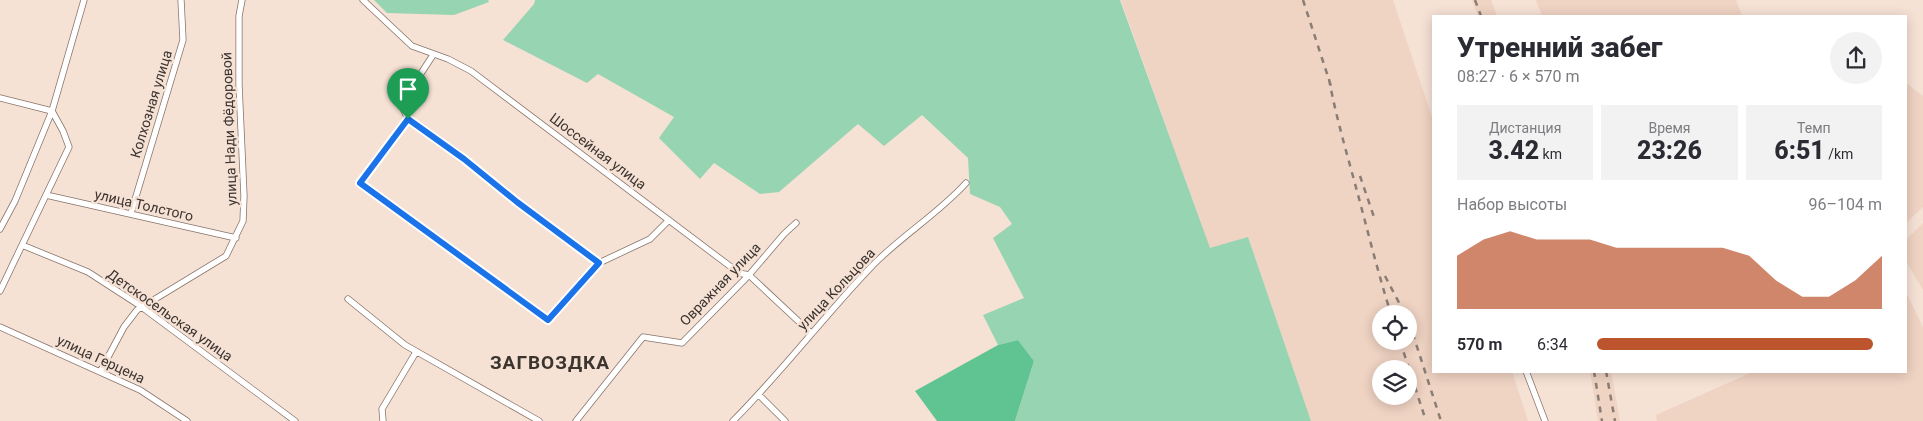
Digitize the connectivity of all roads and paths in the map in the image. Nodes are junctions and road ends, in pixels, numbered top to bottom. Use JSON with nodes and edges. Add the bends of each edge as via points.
{"nodes":[{"id":1,"x":84,"y":0,"type":"edge"},
{"id":2,"x":181,"y":0,"type":"edge"},
{"id":3,"x":242,"y":0,"type":"edge"},
{"id":4,"x":363,"y":0,"type":"edge"},
{"id":5,"x":433,"y":54,"type":"junction"},
{"id":6,"x":0,"y":98,"type":"edge"},
{"id":7,"x":52,"y":111,"type":"junction"},
{"id":8,"x":408,"y":119,"type":"junction"},
{"id":9,"x":966,"y":183,"type":"dead end"},
{"id":10,"x":46,"y":195,"type":"junction"},
{"id":11,"x":131,"y":214,"type":"junction"},
{"id":12,"x":669,"y":220,"type":"junction"},
{"id":13,"x":796,"y":223,"type":"dead end"},
{"id":14,"x":0,"y":229,"type":"edge"},
{"id":15,"x":236,"y":238,"type":"junction"},
{"id":16,"x":22,"y":245,"type":"junction"},
{"id":17,"x":599,"y":263,"type":"junction"},
{"id":18,"x":749,"y":275,"type":"junction"},
{"id":19,"x":0,"y":290,"type":"edge"},
{"id":20,"x":348,"y":299,"type":"dead end"},
{"id":21,"x":142,"y":307,"type":"junction"},
{"id":22,"x":0,"y":327,"type":"edge"},
{"id":23,"x":811,"y":333,"type":"junction"},
{"id":24,"x":416,"y":352,"type":"junction"},
{"id":25,"x":100,"y":372,"type":"junction"},
{"id":26,"x":1527,"y":373,"type":"edge"},
{"id":27,"x":759,"y":395,"type":"junction"},
{"id":28,"x":187,"y":421,"type":"edge"},
{"id":29,"x":295,"y":421,"type":"edge"},
{"id":30,"x":383,"y":421,"type":"edge"},
{"id":31,"x":539,"y":421,"type":"edge"},
{"id":32,"x":576,"y":421,"type":"edge"},
{"id":33,"x":733,"y":421,"type":"edge"},
{"id":34,"x":785,"y":421,"type":"edge"},
{"id":35,"x":1546,"y":421,"type":"edge"}],
"edges":[{"from":1,"to":7,"type":"street"},
{"from":2,"to":11,"type":"street","name":"Колхозная улица","via":[[184,40]]},
{"from":3,"to":15,"type":"street","name":"улица Нади Фёдоровой","via":[[239,85],[244,196],[243,221]]},
{"from":4,"to":5,"type":"street","name":"Шоссейная улица","via":[[412,46]]},
{"from":5,"to":8,"type":"street","via":[[401,104]]},
{"from":5,"to":12,"type":"street","name":"Шоссейная улица","via":[[471,71]]},
{"from":6,"to":7,"type":"street"},
{"from":7,"to":10,"type":"street","via":[[69,147]]},
{"from":7,"to":14,"type":"street"},
{"from":8,"to":17,"type":"street"},
{"from":8,"to":17,"type":"street","via":[[360,183],[548,320]]},
{"from":9,"to":23,"type":"street","name":"улица Кольцова","via":[[952,199],[874,264]]},
{"from":10,"to":11,"type":"street","name":"улица Толстого"},
{"from":10,"to":16,"type":"street"},
{"from":11,"to":15,"type":"street","name":"улица Толстого"},
{"from":12,"to":17,"type":"street","via":[[650,238]]},
{"from":12,"to":18,"type":"street","name":"Шоссейная улица","via":[[739,273]]},
{"from":13,"to":18,"type":"street","name":"Овражная улица"},
{"from":15,"to":21,"type":"street","name":"улица Нади Фёдоровой","via":[[226,256]]},
{"from":16,"to":19,"type":"street"},
{"from":16,"to":21,"type":"street","name":"Детскосельская улица","via":[[88,272]]},
{"from":18,"to":23,"type":"street","name":"Шоссейная улица"},
{"from":18,"to":32,"type":"street","name":"Овражная улица","via":[[682,343],[643,337]]},
{"from":20,"to":24,"type":"street"},
{"from":21,"to":25,"type":"street","name":"улица Нади Фёдоровой","via":[[124,327]]},
{"from":21,"to":29,"type":"street","name":"Детскосельская улица"},
{"from":22,"to":25,"type":"street","name":"улица Герцена"},
{"from":23,"to":27,"type":"street","name":"улица Кольцова"},
{"from":24,"to":30,"type":"street","via":[[382,409]]},
{"from":24,"to":31,"type":"street"},
{"from":25,"to":28,"type":"street","name":"улица Герцена","via":[[140,390]]},
{"from":26,"to":35,"type":"street"},
{"from":27,"to":33,"type":"street","name":"улица Кольцова"},
{"from":27,"to":34,"type":"street"}]}
